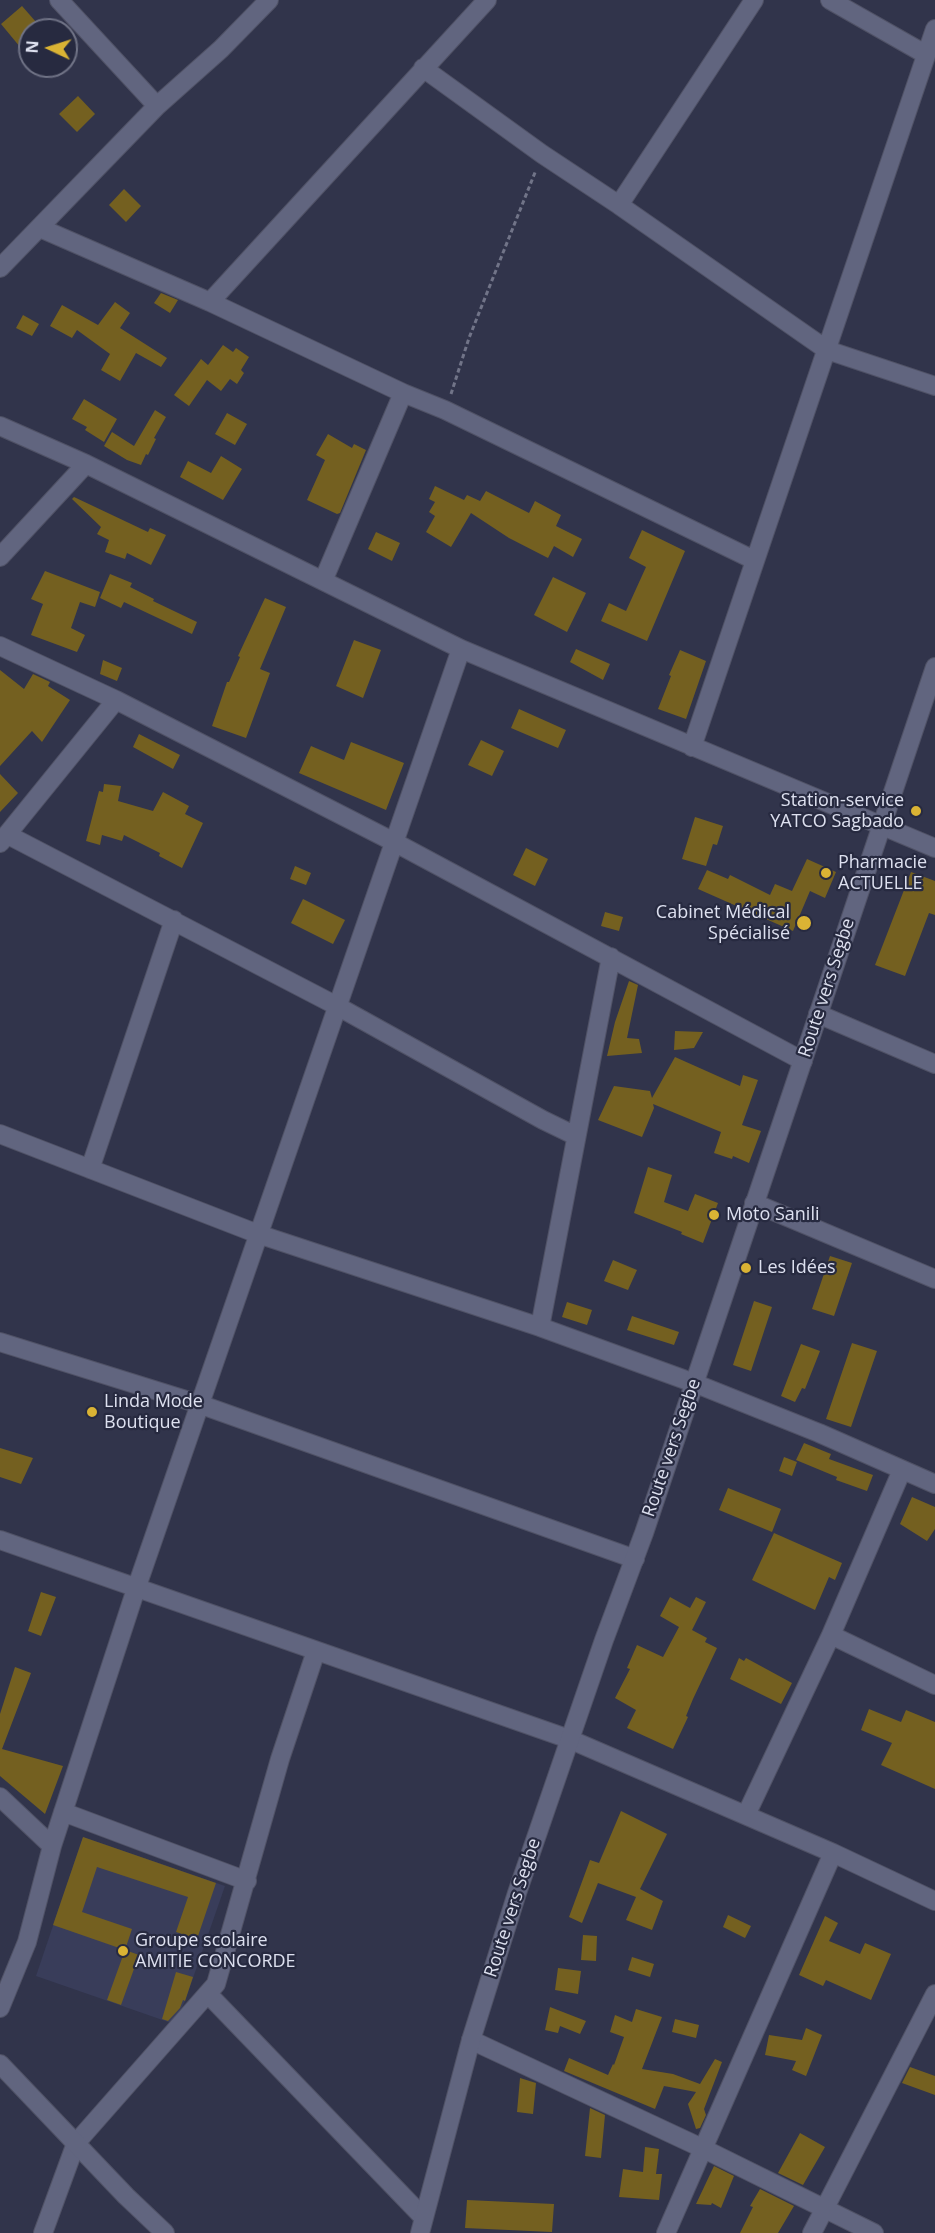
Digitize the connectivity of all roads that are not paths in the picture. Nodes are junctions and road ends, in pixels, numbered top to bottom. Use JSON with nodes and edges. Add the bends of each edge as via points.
{"nodes":[{"id":1,"x":59,"y":0,"type":"edge"},
{"id":2,"x":269,"y":0,"type":"edge"},
{"id":3,"x":487,"y":0,"type":"edge"},
{"id":4,"x":754,"y":0,"type":"edge"},
{"id":5,"x":830,"y":0,"type":"edge"},
{"id":6,"x":935,"y":29,"type":"edge"},
{"id":7,"x":925,"y":54,"type":"junction"},
{"id":8,"x":423,"y":68,"type":"junction"},
{"id":9,"x":157,"y":106,"type":"junction"},
{"id":10,"x":619,"y":205,"type":"junction"},
{"id":11,"x":39,"y":228,"type":"junction"},
{"id":12,"x":0,"y":268,"type":"edge"},
{"id":13,"x":210,"y":302,"type":"junction"},
{"id":14,"x":827,"y":350,"type":"junction"},
{"id":15,"x":935,"y":386,"type":"edge"},
{"id":16,"x":403,"y":393,"type":"junction"},
{"id":17,"x":0,"y":426,"type":"edge"},
{"id":18,"x":86,"y":464,"type":"junction"},
{"id":19,"x":0,"y":557,"type":"edge"},
{"id":20,"x":754,"y":560,"type":"junction"},
{"id":21,"x":323,"y":581,"type":"junction"},
{"id":22,"x":0,"y":646,"type":"edge"},
{"id":23,"x":460,"y":649,"type":"junction"},
{"id":24,"x":935,"y":667,"type":"edge"},
{"id":25,"x":116,"y":700,"type":"junction"},
{"id":26,"x":692,"y":747,"type":"junction"},
{"id":27,"x":881,"y":827,"type":"junction"},
{"id":28,"x":4,"y":839,"type":"edge"},
{"id":29,"x":394,"y":842,"type":"junction"},
{"id":30,"x":935,"y":848,"type":"edge"},
{"id":31,"x":174,"y":920,"type":"junction"},
{"id":32,"x":611,"y":957,"type":"junction"},
{"id":33,"x":337,"y":1006,"type":"junction"},
{"id":34,"x":818,"y":1014,"type":"junction"},
{"id":35,"x":803,"y":1061,"type":"junction"},
{"id":36,"x":935,"y":1064,"type":"edge"},
{"id":37,"x":0,"y":1134,"type":"edge"},
{"id":38,"x":576,"y":1136,"type":"junction"},
{"id":39,"x":90,"y":1169,"type":"junction"},
{"id":40,"x":754,"y":1203,"type":"junction"},
{"id":41,"x":258,"y":1234,"type":"junction"},
{"id":42,"x":935,"y":1279,"type":"edge"},
{"id":43,"x":540,"y":1327,"type":"junction"},
{"id":44,"x":0,"y":1342,"type":"edge"},
{"id":45,"x":694,"y":1383,"type":"junction"},
{"id":46,"x":199,"y":1404,"type":"junction"},
{"id":47,"x":902,"y":1470,"type":"junction"},
{"id":48,"x":935,"y":1484,"type":"edge"},
{"id":49,"x":0,"y":1540,"type":"edge"},
{"id":50,"x":635,"y":1559,"type":"junction"},
{"id":51,"x":136,"y":1589,"type":"junction"},
{"id":52,"x":831,"y":1635,"type":"junction"},
{"id":53,"x":316,"y":1651,"type":"junction"},
{"id":54,"x":935,"y":1685,"type":"edge"},
{"id":55,"x":569,"y":1739,"type":"junction"},
{"id":56,"x":0,"y":1797,"type":"edge"},
{"id":57,"x":63,"y":1812,"type":"junction"},
{"id":58,"x":746,"y":1815,"type":"junction"},
{"id":59,"x":52,"y":1846,"type":"junction"},
{"id":60,"x":833,"y":1853,"type":"junction"},
{"id":61,"x":247,"y":1881,"type":"junction"},
{"id":62,"x":935,"y":1901,"type":"edge"},
{"id":63,"x":935,"y":1994,"type":"edge"},
{"id":64,"x":209,"y":1995,"type":"junction"},
{"id":65,"x":0,"y":2008,"type":"edge"},
{"id":66,"x":471,"y":2040,"type":"junction"},
{"id":67,"x":0,"y":2064,"type":"edge"},
{"id":68,"x":76,"y":2144,"type":"junction"},
{"id":69,"x":704,"y":2149,"type":"junction"},
{"id":70,"x":824,"y":2209,"type":"junction"},
{"id":71,"x":422,"y":2225,"type":"edge"},
{"id":72,"x":43,"y":2233,"type":"edge"},
{"id":73,"x":165,"y":2233,"type":"edge"},
{"id":74,"x":666,"y":2233,"type":"edge"},
{"id":75,"x":812,"y":2233,"type":"edge"},
{"id":76,"x":874,"y":2233,"type":"edge"}],
"edges":[{"from":1,"to":9,"type":"street"},
{"from":2,"to":9,"type":"street"},
{"from":3,"to":8,"type":"street"},
{"from":4,"to":10,"type":"street"},
{"from":5,"to":7,"type":"street"},
{"from":6,"to":7,"type":"street"},
{"from":7,"to":14,"type":"street"},
{"from":8,"to":10,"type":"street"},
{"from":8,"to":13,"type":"street"},
{"from":9,"to":11,"type":"street"},
{"from":10,"to":14,"type":"street"},
{"from":11,"to":12,"type":"street"},
{"from":11,"to":13,"type":"street"},
{"from":13,"to":16,"type":"street"},
{"from":14,"to":15,"type":"street"},
{"from":14,"to":20,"type":"street"},
{"from":16,"to":20,"type":"street"},
{"from":16,"to":21,"type":"street"},
{"from":17,"to":18,"type":"street"},
{"from":18,"to":19,"type":"street"},
{"from":18,"to":21,"type":"street"},
{"from":20,"to":26,"type":"street"},
{"from":21,"to":23,"type":"street"},
{"from":22,"to":25,"type":"street"},
{"from":23,"to":26,"type":"street"},
{"from":23,"to":29,"type":"street"},
{"from":24,"to":27,"type":"street","name":"Route vers Segbe"},
{"from":25,"to":28,"type":"street"},
{"from":25,"to":29,"type":"street"},
{"from":26,"to":27,"type":"street"},
{"from":27,"to":30,"type":"street"},
{"from":27,"to":34,"type":"street","name":"Route vers Segbe"},
{"from":28,"to":31,"type":"street"},
{"from":29,"to":32,"type":"street"},
{"from":29,"to":33,"type":"street"},
{"from":31,"to":33,"type":"street"},
{"from":31,"to":39,"type":"street"},
{"from":32,"to":35,"type":"street"},
{"from":32,"to":38,"type":"street"},
{"from":33,"to":38,"type":"street"},
{"from":33,"to":41,"type":"street"},
{"from":34,"to":35,"type":"street","name":"Route vers Segbe"},
{"from":34,"to":36,"type":"street"},
{"from":35,"to":40,"type":"street","name":"Route vers Segbe"},
{"from":37,"to":39,"type":"street"},
{"from":38,"to":43,"type":"street"},
{"from":39,"to":41,"type":"street"},
{"from":40,"to":42,"type":"street"},
{"from":40,"to":45,"type":"street","name":"Route vers Segbe"},
{"from":41,"to":43,"type":"street"},
{"from":41,"to":46,"type":"street"},
{"from":43,"to":45,"type":"street"},
{"from":44,"to":46,"type":"street"},
{"from":45,"to":47,"type":"street"},
{"from":45,"to":50,"type":"street","name":"Route vers Segbe"},
{"from":46,"to":50,"type":"street"},
{"from":46,"to":51,"type":"street"},
{"from":47,"to":48,"type":"street"},
{"from":47,"to":52,"type":"street"},
{"from":49,"to":51,"type":"street"},
{"from":50,"to":55,"type":"street","name":"Route vers Segbe"},
{"from":51,"to":53,"type":"street"},
{"from":51,"to":57,"type":"street"},
{"from":52,"to":54,"type":"street"},
{"from":52,"to":58,"type":"street"},
{"from":53,"to":55,"type":"street"},
{"from":53,"to":61,"type":"street","via":[[280,1759]]},
{"from":55,"to":58,"type":"street"},
{"from":55,"to":66,"type":"street","name":"Route vers Segbe"},
{"from":56,"to":59,"type":"street"},
{"from":57,"to":59,"type":"street"},
{"from":57,"to":61,"type":"street"},
{"from":58,"to":60,"type":"street"},
{"from":59,"to":65,"type":"street","via":[[27,1942]]},
{"from":60,"to":62,"type":"street"},
{"from":60,"to":69,"type":"street"},
{"from":61,"to":64,"type":"street","via":[[219,1977]]},
{"from":63,"to":70,"type":"street"},
{"from":64,"to":68,"type":"street"},
{"from":64,"to":71,"type":"street"},
{"from":66,"to":69,"type":"street"},
{"from":66,"to":71,"type":"street","name":"Route vers Segbe"},
{"from":67,"to":68,"type":"street"},
{"from":68,"to":72,"type":"street"},
{"from":68,"to":73,"type":"street"},
{"from":69,"to":70,"type":"street"},
{"from":69,"to":74,"type":"street"},
{"from":70,"to":75,"type":"street"},
{"from":70,"to":76,"type":"street"}]}
